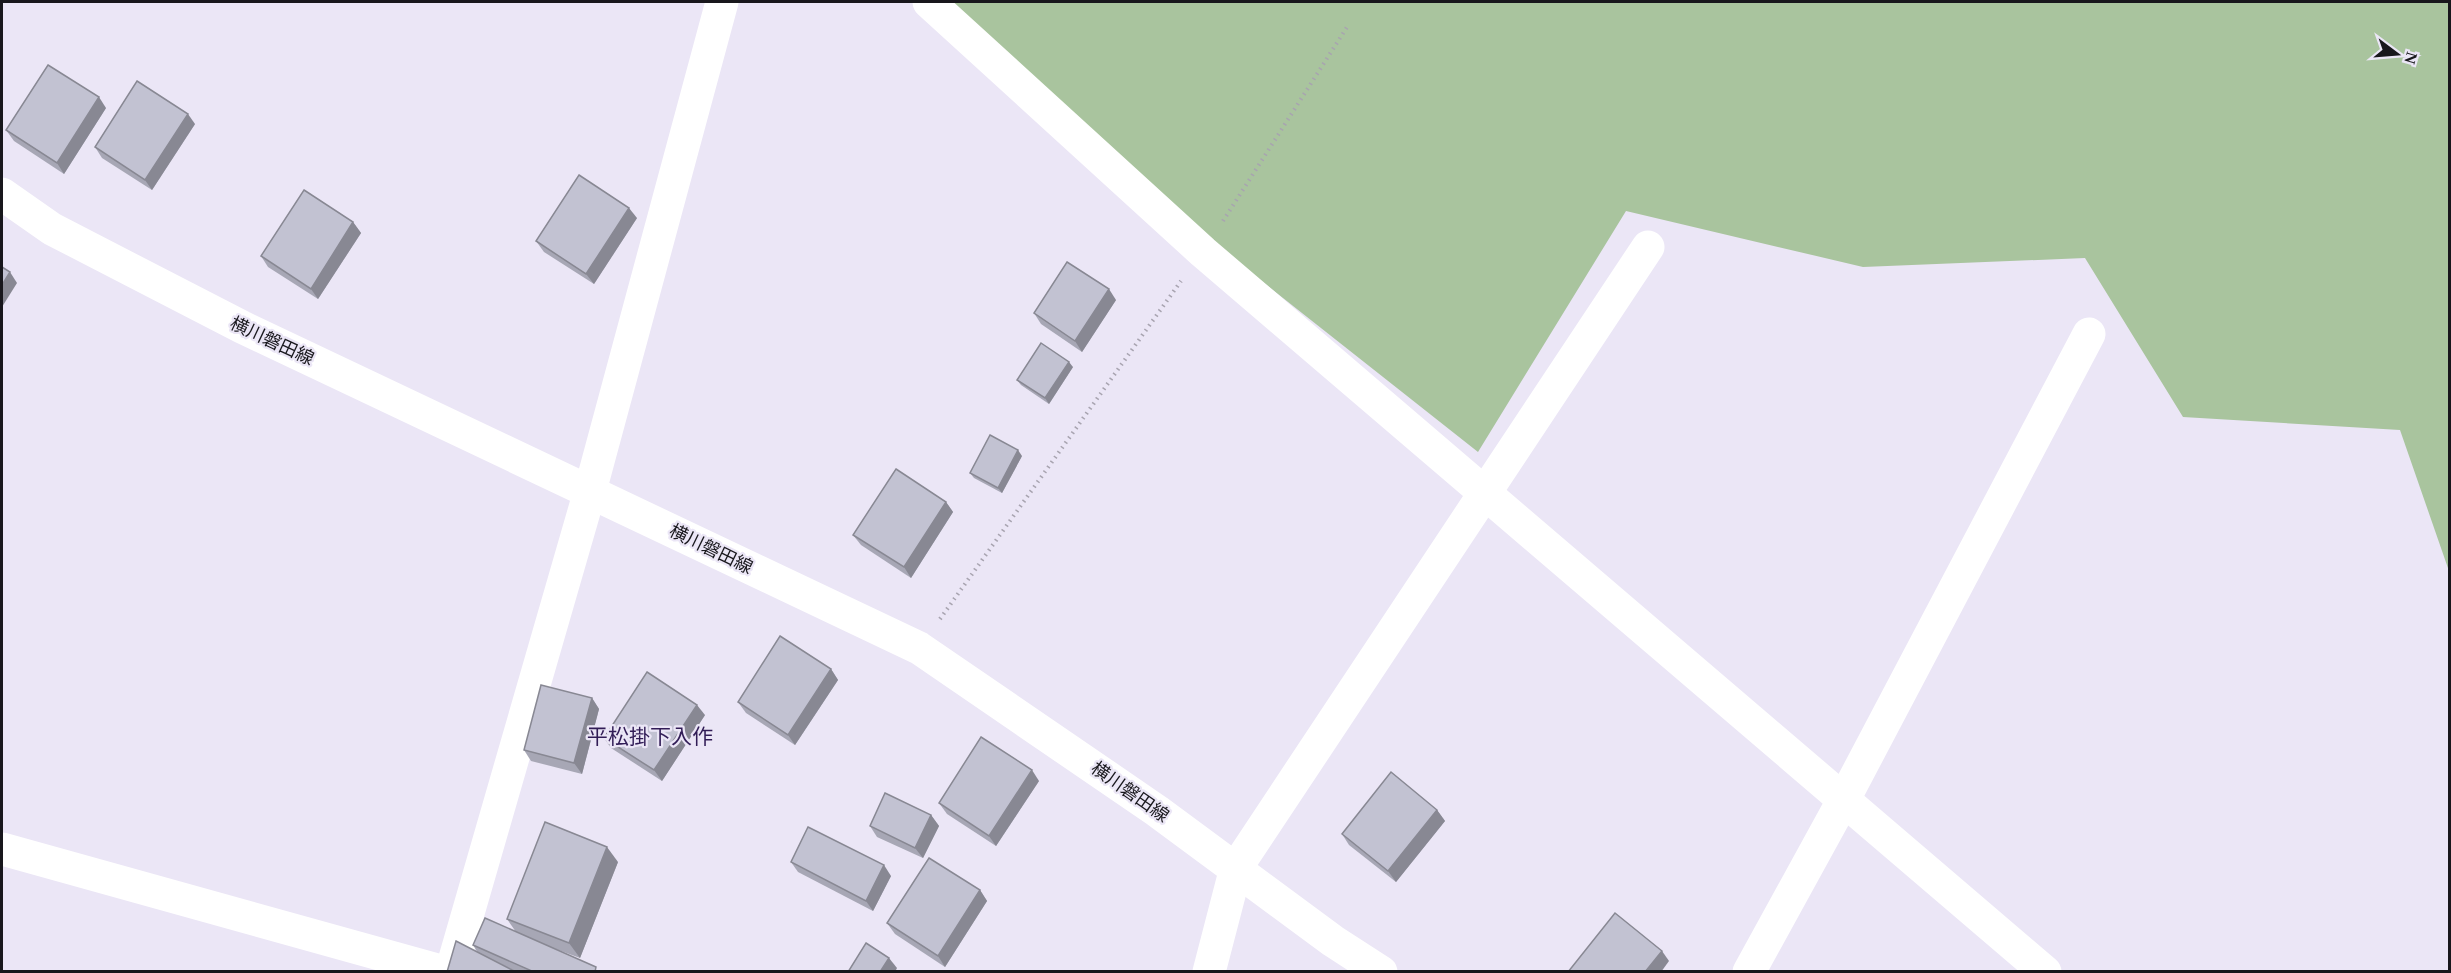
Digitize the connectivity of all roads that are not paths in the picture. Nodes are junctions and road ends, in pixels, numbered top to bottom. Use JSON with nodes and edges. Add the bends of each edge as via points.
{"nodes":[{"id":1,"x":722,"y":2,"type":"edge"},
{"id":2,"x":929,"y":2,"type":"edge"},
{"id":3,"x":2,"y":194,"type":"edge"},
{"id":4,"x":1648,"y":247,"type":"dead end"},
{"id":5,"x":2089,"y":334,"type":"dead end"},
{"id":6,"x":590,"y":491,"type":"junction"},
{"id":7,"x":1485,"y":492,"type":"junction"},
{"id":8,"x":1844,"y":799,"type":"junction"},
{"id":9,"x":2,"y":849,"type":"edge"},
{"id":10,"x":1236,"y":868,"type":"junction"},
{"id":11,"x":444,"y":972,"type":"edge"},
{"id":12,"x":451,"y":972,"type":"edge"},
{"id":13,"x":1209,"y":972,"type":"edge"},
{"id":14,"x":1381,"y":972,"type":"edge"},
{"id":15,"x":1749,"y":972,"type":"edge"},
{"id":16,"x":2045,"y":972,"type":"edge"}],
"edges":[{"from":1,"to":6,"type":"street"},
{"from":2,"to":7,"type":"street","via":[[1203,252]]},
{"from":3,"to":6,"type":"street","name":"横川磐田線","via":[[52,229],[242,327]]},
{"from":4,"to":7,"type":"street"},
{"from":5,"to":8,"type":"street"},
{"from":6,"to":10,"type":"street","name":"横川磐田線","via":[[919,648]]},
{"from":6,"to":12,"type":"street"},
{"from":7,"to":8,"type":"street"},
{"from":7,"to":10,"type":"street"},
{"from":8,"to":15,"type":"street"},
{"from":8,"to":16,"type":"street"},
{"from":9,"to":11,"type":"street"},
{"from":10,"to":13,"type":"street"},
{"from":10,"to":14,"type":"street","name":"横川磐田線"}]}
